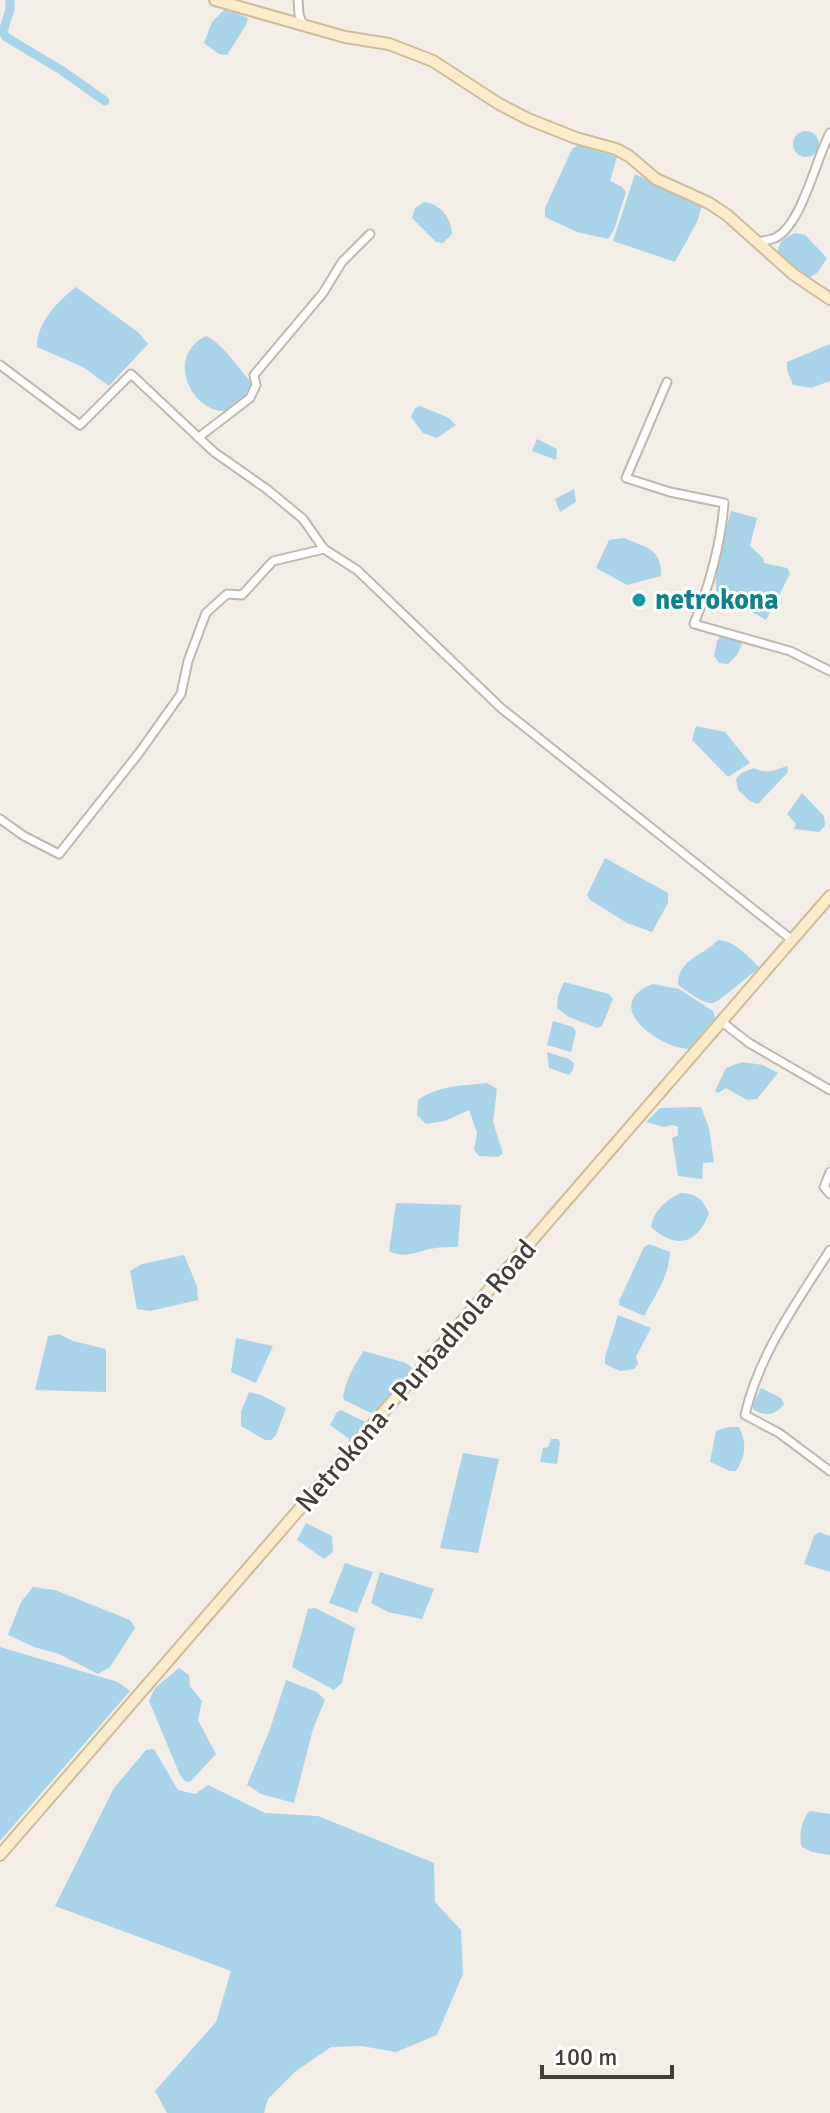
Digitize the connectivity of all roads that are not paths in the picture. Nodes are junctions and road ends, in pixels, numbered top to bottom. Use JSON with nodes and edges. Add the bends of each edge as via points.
{"nodes":[{"id":1,"x":215,"y":0,"type":"edge"},
{"id":2,"x":298,"y":0,"type":"edge"},
{"id":3,"x":303,"y":26,"type":"junction"},
{"id":4,"x":830,"y":133,"type":"edge"},
{"id":5,"x":370,"y":234,"type":"dead end"},
{"id":6,"x":756,"y":242,"type":"junction"},
{"id":7,"x":830,"y":299,"type":"edge"},
{"id":8,"x":0,"y":365,"type":"edge"},
{"id":9,"x":667,"y":382,"type":"dead end"},
{"id":10,"x":199,"y":437,"type":"junction"},
{"id":11,"x":324,"y":549,"type":"junction"},
{"id":12,"x":830,"y":671,"type":"edge"},
{"id":13,"x":0,"y":819,"type":"edge"},
{"id":14,"x":830,"y":896,"type":"edge"},
{"id":15,"x":792,"y":940,"type":"junction"},
{"id":16,"x":722,"y":1022,"type":"junction"},
{"id":17,"x":830,"y":1090,"type":"edge"},
{"id":18,"x":830,"y":1172,"type":"edge"},
{"id":19,"x":830,"y":1194,"type":"edge"},
{"id":20,"x":830,"y":1250,"type":"edge"},
{"id":21,"x":830,"y":1471,"type":"edge"},
{"id":22,"x":0,"y":1855,"type":"edge"}],
"edges":[{"from":1,"to":3,"type":"main road"},
{"from":2,"to":3,"type":"street"},
{"from":3,"to":6,"type":"main road","via":[[389,44],[433,61],[509,109],[629,156],[656,179],[727,215]]},
{"from":4,"to":6,"type":"street","via":[[786,230]]},
{"from":5,"to":10,"type":"street","via":[[254,375],[250,398]]},
{"from":6,"to":7,"type":"main road"},
{"from":8,"to":10,"type":"street","via":[[80,425],[131,374]]},
{"from":9,"to":12,"type":"street","via":[[626,478],[724,503],[712,569],[694,624],[790,651]]},
{"from":10,"to":11,"type":"street","via":[[303,519]]},
{"from":11,"to":13,"type":"street","via":[[273,561],[242,595],[227,594],[206,613],[181,694],[59,854]]},
{"from":11,"to":15,"type":"street","via":[[357,570],[501,708]]},
{"from":14,"to":15,"type":"main road","name":"Netrokona - Purbadhola Road"},
{"from":15,"to":16,"type":"main road","name":"Netrokona - Purbadhola Road"},
{"from":16,"to":17,"type":"street"},
{"from":16,"to":22,"type":"main road","name":"Netrokona - Purbadhola Road"},
{"from":18,"to":19,"type":"street","via":[[824,1187]]},
{"from":20,"to":21,"type":"street","via":[[772,1343],[751,1387],[745,1415]]}]}
